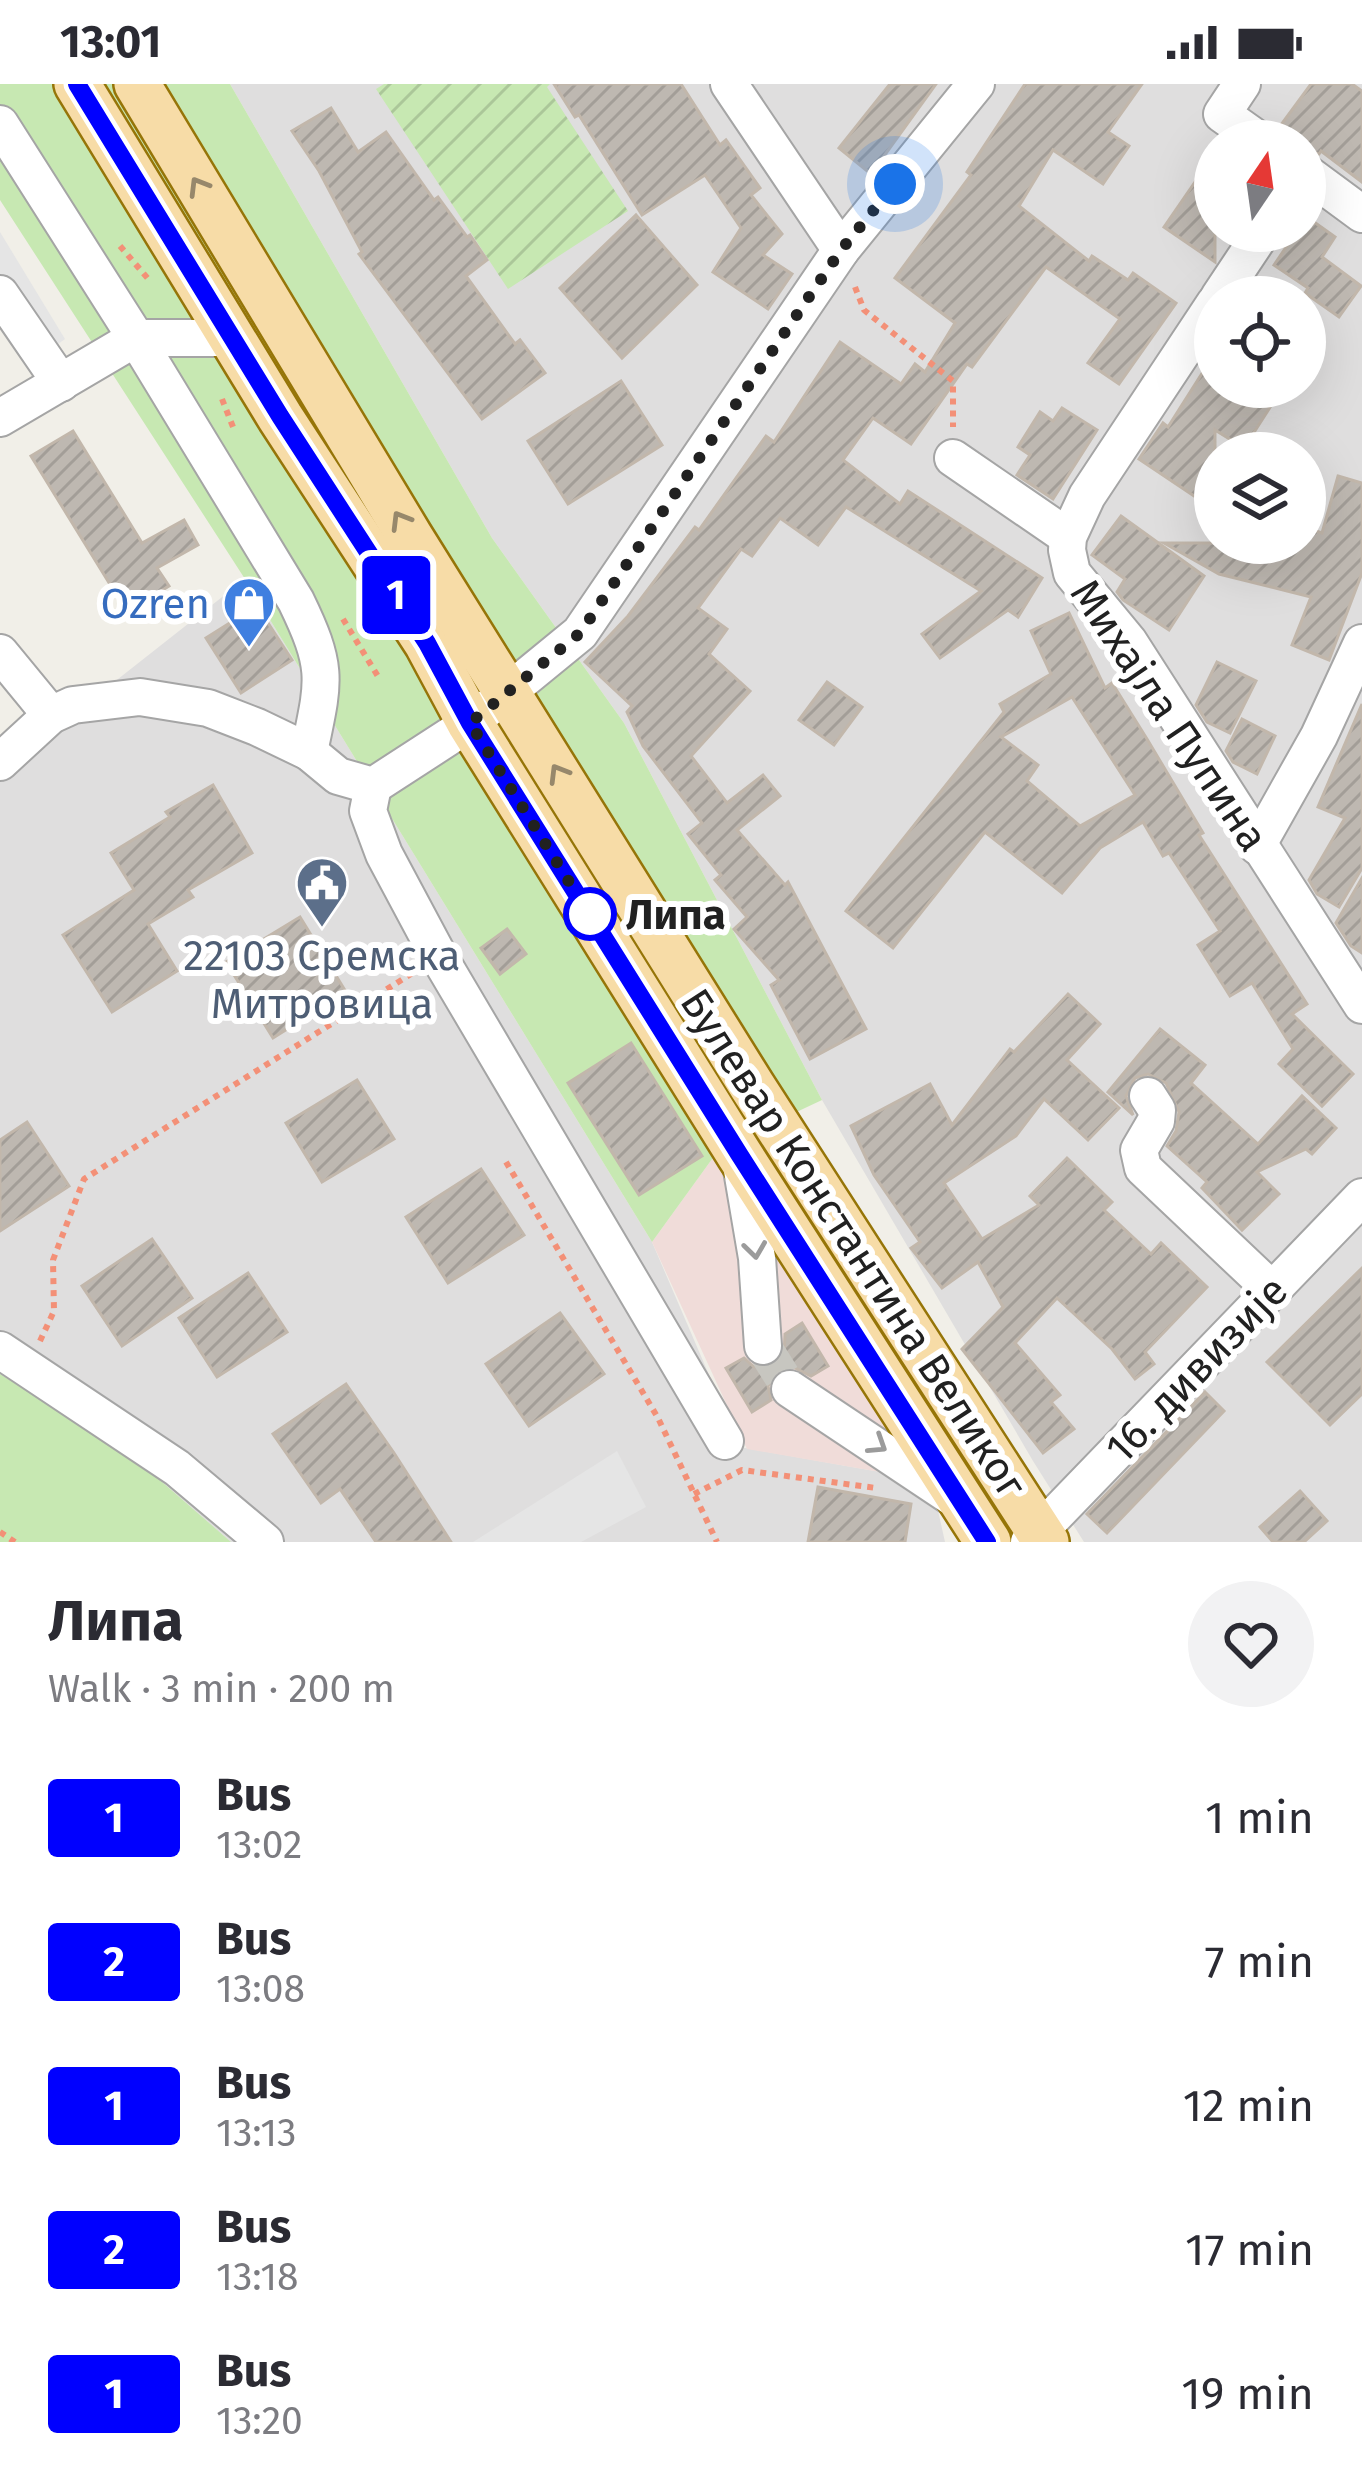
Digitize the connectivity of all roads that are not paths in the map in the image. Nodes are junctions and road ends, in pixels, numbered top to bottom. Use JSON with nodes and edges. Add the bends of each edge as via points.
{"nodes":[{"id":1,"x":77,"y":84,"type":"edge"},
{"id":2,"x":137,"y":84,"type":"edge"},
{"id":3,"x":729,"y":84,"type":"edge"},
{"id":4,"x":976,"y":84,"type":"edge"},
{"id":5,"x":0,"y":124,"type":"edge"},
{"id":6,"x":1326,"y":187,"type":"edge"},
{"id":7,"x":1362,"y":214,"type":"edge"},
{"id":8,"x":841,"y":250,"type":"junction"},
{"id":9,"x":0,"y":294,"type":"edge"},
{"id":10,"x":1194,"y":335,"type":"edge"},
{"id":11,"x":136,"y":338,"type":"junction"},
{"id":12,"x":232,"y":338,"type":"junction"},
{"id":13,"x":61,"y":383,"type":"junction"},
{"id":14,"x":0,"y":418,"type":"edge"},
{"id":15,"x":953,"y":458,"type":"road end"},
{"id":16,"x":1068,"y":538,"type":"junction"},
{"id":17,"x":1362,"y":643,"type":"edge"},
{"id":18,"x":0,"y":653,"type":"edge"},
{"id":19,"x":508,"y":689,"type":"junction"},
{"id":20,"x":51,"y":715,"type":"junction"},
{"id":21,"x":470,"y":723,"type":"junction"},
{"id":22,"x":309,"y":752,"type":"junction"},
{"id":23,"x":0,"y":762,"type":"edge"},
{"id":24,"x":373,"y":786,"type":"junction"},
{"id":25,"x":1257,"y":845,"type":"junction"},
{"id":26,"x":1362,"y":1005,"type":"edge"},
{"id":27,"x":1148,"y":1096,"type":"dead end"},
{"id":28,"x":739,"y":1154,"type":"junction"},
{"id":29,"x":1362,"y":1197,"type":"edge"},
{"id":30,"x":1272,"y":1290,"type":"junction"},
{"id":31,"x":763,"y":1346,"type":"tunnel mouth"},
{"id":32,"x":14,"y":1358,"type":"edge"},
{"id":33,"x":790,"y":1389,"type":"tunnel mouth"},
{"id":34,"x":725,"y":1441,"type":"dead end"},
{"id":35,"x":976,"y":1523,"type":"edge"},
{"id":36,"x":1038,"y":1538,"type":"edge"},
{"id":37,"x":265,"y":1542,"type":"edge"}],
"edges":[{"from":1,"to":12,"type":"main road","name":"Булевар Константина Великог"},
{"from":19,"to":2,"type":"main road","name":"Булевар Константина Великог","one_way":true},
{"from":3,"to":8,"type":"street"},
{"from":4,"to":8,"type":"street"},
{"from":5,"to":11,"type":"street"},
{"from":6,"to":7,"type":"street"},
{"from":8,"to":19,"type":"street","via":[[580,633]]},
{"from":9,"to":13,"type":"street"},
{"from":10,"to":16,"type":"street"},
{"from":11,"to":12,"type":"street"},
{"from":11,"to":13,"type":"street"},
{"from":11,"to":22,"type":"street","via":[[315,640],[324,682]]},
{"from":12,"to":21,"type":"main road","name":"Булевар Константина Великог"},
{"from":13,"to":14,"type":"street"},
{"from":15,"to":16,"type":"street","name":"Михајла Пупина"},
{"from":16,"to":25,"type":"street","name":"Михајла Пупина","via":[[1072,573],[1129,642]]},
{"from":17,"to":25,"type":"street"},
{"from":18,"to":20,"type":"street"},
{"from":19,"to":21,"type":"street"},
{"from":36,"to":19,"type":"main road","name":"Булевар Константина Великог","one_way":true},
{"from":20,"to":22,"type":"street","via":[[117,698],[169,700],[224,714]]},
{"from":20,"to":23,"type":"street"},
{"from":21,"to":24,"type":"street"},
{"from":21,"to":28,"type":"main road","name":"Булевар Константина Великог"},
{"from":22,"to":24,"type":"street","via":[[338,776]]},
{"from":24,"to":34,"type":"street","via":[[368,811],[384,854],[439,957]]},
{"from":25,"to":26,"type":"street","name":"Михајла Пупина"},
{"from":27,"to":30,"type":"street","via":[[1157,1110],[1139,1150],[1142,1168]]},
{"from":28,"to":31,"type":"street","one_way":true},
{"from":28,"to":35,"type":"main road","name":"Булевар Константина Великог"},
{"from":29,"to":30,"type":"street","name":"16. дивизије"},
{"from":30,"to":36,"type":"street","name":"16. дивизије"},
{"from":32,"to":37,"type":"street","via":[[177,1468]]},
{"from":33,"to":35,"type":"street","one_way":true}]}
